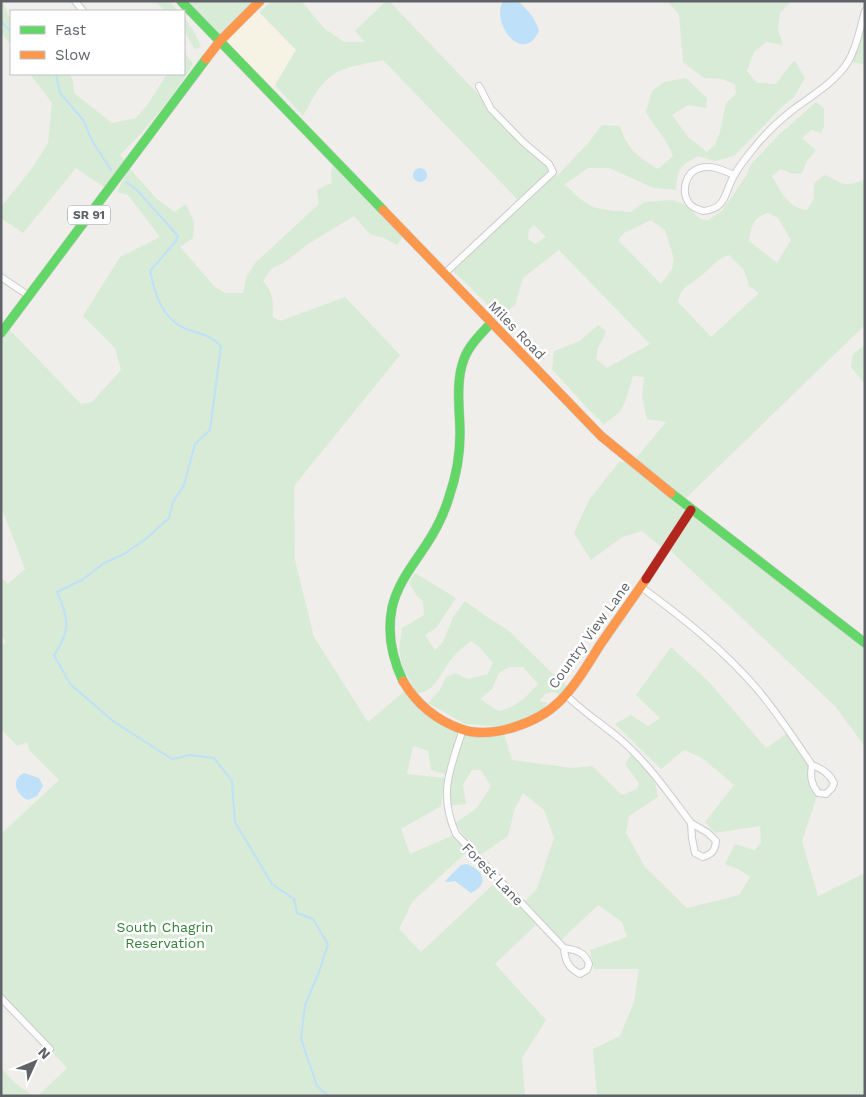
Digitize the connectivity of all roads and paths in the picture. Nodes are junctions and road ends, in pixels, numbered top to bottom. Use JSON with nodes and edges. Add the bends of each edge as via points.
{"nodes":[{"id":1,"x":181,"y":1,"type":"edge"},
{"id":2,"x":260,"y":1,"type":"edge"},
{"id":3,"x":865,"y":11,"type":"edge"},
{"id":4,"x":220,"y":41,"type":"junction"},
{"id":5,"x":479,"y":86,"type":"dead end"},
{"id":6,"x":734,"y":175,"type":"junction"},
{"id":7,"x":444,"y":274,"type":"junction"},
{"id":8,"x":1,"y":277,"type":"edge"},
{"id":9,"x":29,"y":296,"type":"junction"},
{"id":10,"x":491,"y":322,"type":"junction"},
{"id":11,"x":1,"y":333,"type":"edge"},
{"id":12,"x":691,"y":510,"type":"junction"},
{"id":13,"x":641,"y":587,"type":"junction"},
{"id":14,"x":865,"y":643,"type":"edge"},
{"id":15,"x":566,"y":695,"type":"junction"},
{"id":16,"x":463,"y":729,"type":"junction"},
{"id":17,"x":812,"y":764,"type":"junction"},
{"id":18,"x":692,"y":823,"type":"junction"},
{"id":19,"x":564,"y":948,"type":"junction"},
{"id":20,"x":1,"y":998,"type":"edge"},
{"id":21,"x":50,"y":1050,"type":"dead end"}],
"edges":[{"from":1,"to":4,"type":"main road","name":"Miles Road"},
{"from":2,"to":4,"type":"main road","number":"SR 91"},
{"from":3,"to":6,"type":"street","via":[[849,60],[839,73],[769,130]]},
{"from":4,"to":7,"type":"main road","name":"Miles Road"},
{"from":4,"to":9,"type":"main road","number":"SR 91"},
{"from":5,"to":7,"type":"street","via":[[491,109],[522,142],[549,164],[553,172]]},
{"from":6,"to":6,"type":"street","via":[[725,197],[716,208],[703,211],[690,204],[685,186],[695,170],[718,168]]},
{"from":7,"to":10,"type":"main road","name":"Miles Road"},
{"from":8,"to":9,"type":"street"},
{"from":9,"to":11,"type":"main road","number":"SR 91"},
{"from":10,"to":12,"type":"main road","name":"Miles Road","via":[[601,436]]},
{"from":10,"to":16,"type":"main road","name":"Country View Lane","via":[[465,356],[459,374],[460,441],[457,472],[450,496],[436,528],[396,594],[391,613],[391,650],[404,684],[429,711]]},
{"from":12,"to":13,"type":"main road","name":"Country View Lane"},
{"from":12,"to":14,"type":"main road","name":"Miles Road"},
{"from":13,"to":15,"type":"main road","name":"Country View Lane"},
{"from":13,"to":17,"type":"street","via":[[689,622],[734,664],[776,712]]},
{"from":15,"to":16,"type":"main road","name":"Country View Lane","via":[[543,715],[525,725],[503,730]]},
{"from":15,"to":18,"type":"street","via":[[621,739],[666,788]]},
{"from":16,"to":19,"type":"street","name":"Forest Lane","via":[[447,780],[446,806],[456,834]]},
{"from":17,"to":17,"type":"street","via":[[824,770],[834,783],[826,794],[818,793],[814,787]]},
{"from":18,"to":18,"type":"street","via":[[695,852],[703,857],[710,855],[716,842]]},
{"from":19,"to":19,"type":"street","name":"Forest Lane","via":[[576,950],[586,957],[590,964],[587,970],[580,974],[573,970],[565,960]]},
{"from":20,"to":21,"type":"street"}]}
